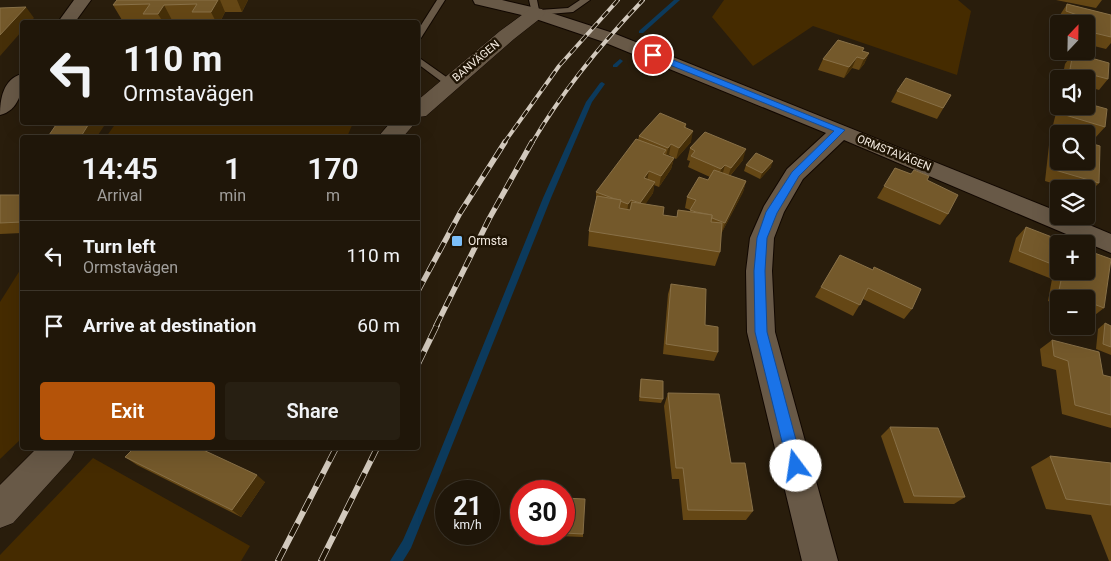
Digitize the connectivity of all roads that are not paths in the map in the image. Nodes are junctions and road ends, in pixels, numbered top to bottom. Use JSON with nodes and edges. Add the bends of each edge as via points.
{"nodes":[{"id":1,"x":83,"y":0,"type":"edge"},
{"id":2,"x":441,"y":0,"type":"edge"},
{"id":3,"x":481,"y":0,"type":"edge"},
{"id":4,"x":586,"y":0,"type":"edge"},
{"id":5,"x":534,"y":7,"type":"edge"},
{"id":6,"x":68,"y":20,"type":"edge"},
{"id":7,"x":420,"y":33,"type":"edge"},
{"id":8,"x":420,"y":61,"type":"edge"},
{"id":9,"x":20,"y":83,"type":"edge"},
{"id":10,"x":449,"y":83,"type":"junction"},
{"id":11,"x":0,"y":109,"type":"edge"},
{"id":12,"x":420,"y":109,"type":"edge"},
{"id":13,"x":402,"y":125,"type":"edge"},
{"id":14,"x":841,"y":130,"type":"junction"},
{"id":15,"x":391,"y":135,"type":"edge"},
{"id":16,"x":1111,"y":244,"type":"edge"},
{"id":17,"x":57,"y":450,"type":"edge"},
{"id":18,"x":0,"y":510,"type":"edge"},
{"id":19,"x":820,"y":561,"type":"edge"}],
"edges":[{"from":1,"to":6,"type":"street"},
{"from":2,"to":7,"type":"lane"},
{"from":3,"to":5,"type":"street","name":"ORMSTAVÄGEN"},
{"from":4,"to":5,"type":"lane","via":[[570,10]]},
{"from":5,"to":10,"type":"street","name":"BANVÄGEN"},
{"from":5,"to":14,"type":"street","name":"ORMSTAVÄGEN"},
{"from":8,"to":10,"type":"lane"},
{"from":9,"to":11,"type":"street"},
{"from":10,"to":12,"type":"street","name":"BANVÄGEN"},
{"from":13,"to":15,"type":"street"},
{"from":14,"to":16,"type":"street","name":"ORMSTAVÄGEN"},
{"from":14,"to":19,"type":"street","via":[[795,174],[772,212],[762,238],[759,271],[761,332]]},
{"from":17,"to":18,"type":"street"}]}
